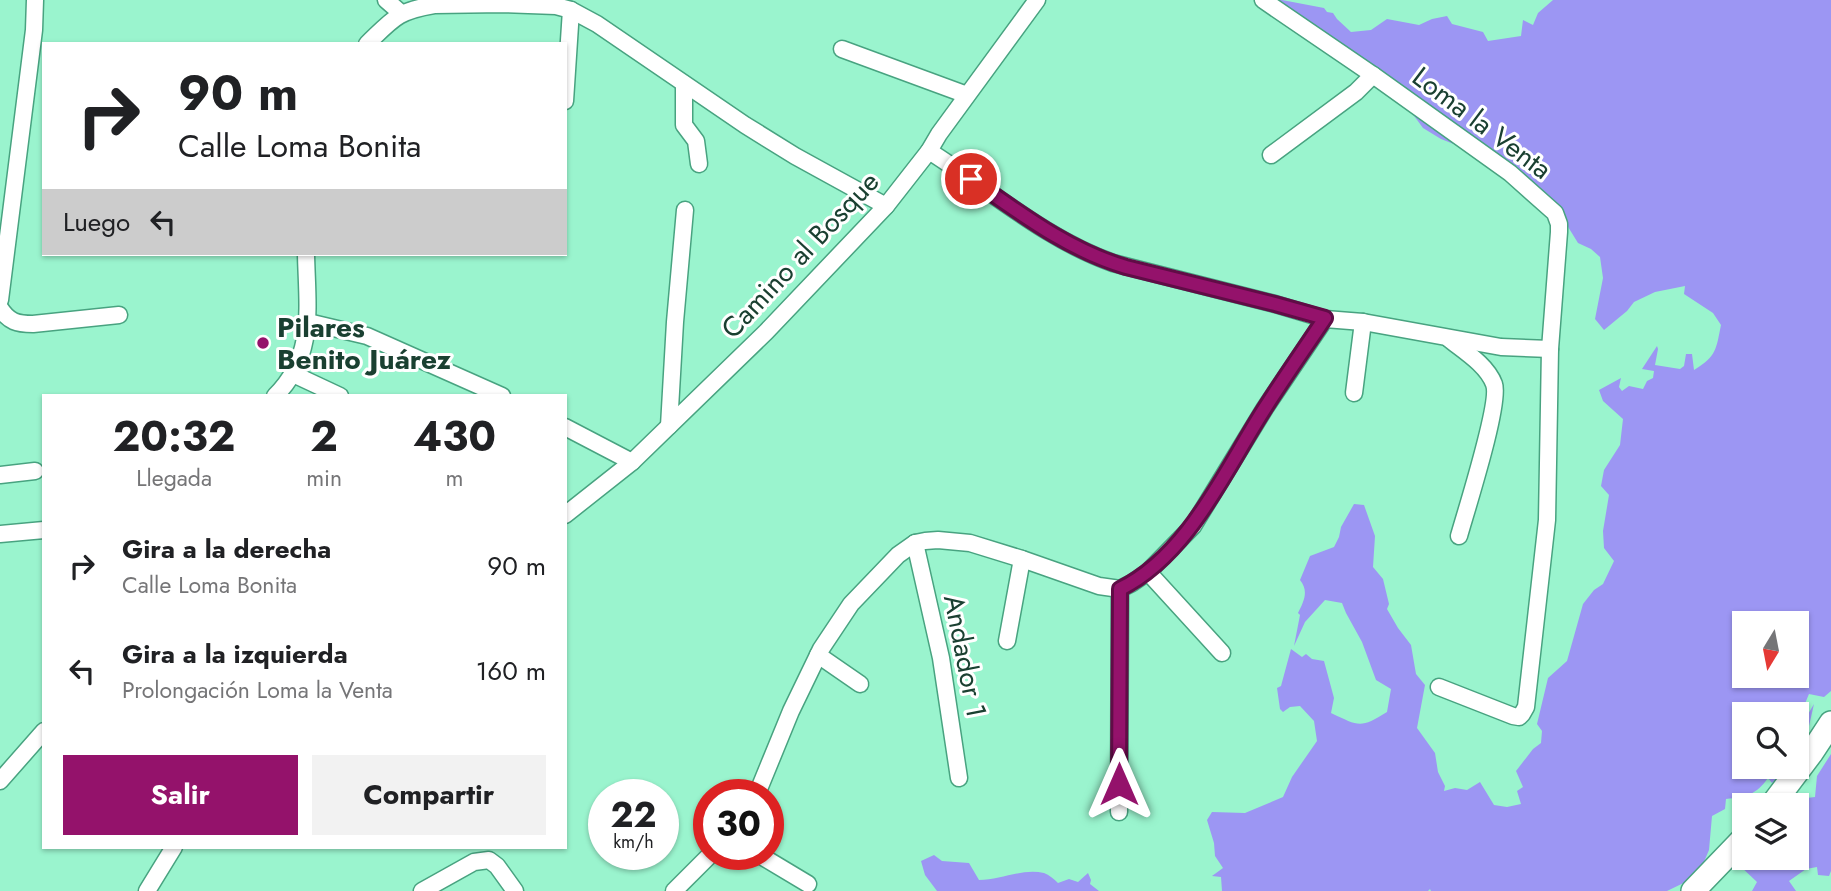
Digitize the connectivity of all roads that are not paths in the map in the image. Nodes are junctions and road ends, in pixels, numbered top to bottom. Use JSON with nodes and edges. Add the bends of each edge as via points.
{"nodes":[{"id":1,"x":35,"y":0,"type":"edge"},
{"id":2,"x":386,"y":0,"type":"edge"},
{"id":3,"x":1037,"y":0,"type":"edge"},
{"id":4,"x":1263,"y":0,"type":"edge"},
{"id":5,"x":571,"y":10,"type":"junction"},
{"id":6,"x":401,"y":13,"type":"junction"},
{"id":7,"x":369,"y":42,"type":"edge"},
{"id":8,"x":842,"y":49,"type":"dead end"},
{"id":9,"x":567,"y":71,"type":"edge"},
{"id":10,"x":1373,"y":75,"type":"junction"},
{"id":11,"x":684,"y":84,"type":"junction"},
{"id":12,"x":967,"y":95,"type":"junction"},
{"id":13,"x":929,"y":151,"type":"junction"},
{"id":14,"x":1271,"y":155,"type":"dead end"},
{"id":15,"x":699,"y":164,"type":"dead end"},
{"id":16,"x":886,"y":206,"type":"junction"},
{"id":17,"x":685,"y":210,"type":"dead end"},
{"id":18,"x":306,"y":256,"type":"edge"},
{"id":19,"x":0,"y":300,"type":"edge"},
{"id":20,"x":0,"y":308,"type":"edge"},
{"id":21,"x":120,"y":315,"type":"dead end"},
{"id":22,"x":1325,"y":318,"type":"junction"},
{"id":23,"x":308,"y":322,"type":"junction"},
{"id":24,"x":1363,"y":322,"type":"junction"},
{"id":25,"x":1447,"y":337,"type":"junction"},
{"id":26,"x":1550,"y":349,"type":"junction"},
{"id":27,"x":293,"y":374,"type":"junction"},
{"id":28,"x":1354,"y":393,"type":"dead end"},
{"id":29,"x":277,"y":394,"type":"edge"},
{"id":30,"x":336,"y":394,"type":"edge"},
{"id":31,"x":498,"y":394,"type":"edge"},
{"id":32,"x":669,"y":426,"type":"junction"},
{"id":33,"x":567,"y":428,"type":"edge"},
{"id":34,"x":632,"y":462,"type":"junction"},
{"id":35,"x":35,"y":471,"type":"dead end"},
{"id":36,"x":0,"y":475,"type":"edge"},
{"id":37,"x":567,"y":513,"type":"edge"},
{"id":38,"x":42,"y":530,"type":"edge"},
{"id":39,"x":0,"y":534,"type":"edge"},
{"id":40,"x":1459,"y":536,"type":"dead end"},
{"id":41,"x":915,"y":543,"type":"junction"},
{"id":42,"x":1022,"y":559,"type":"junction"},
{"id":43,"x":1148,"y":572,"type":"junction"},
{"id":44,"x":1120,"y":589,"type":"junction"},
{"id":45,"x":1007,"y":641,"type":"dead end"},
{"id":46,"x":1222,"y":653,"type":"dead end"},
{"id":47,"x":818,"y":656,"type":"junction"},
{"id":48,"x":860,"y":684,"type":"dead end"},
{"id":49,"x":1438,"y":687,"type":"dead end"},
{"id":50,"x":1831,"y":723,"type":"edge"},
{"id":51,"x":42,"y":733,"type":"edge"},
{"id":52,"x":959,"y":778,"type":"dead end"},
{"id":53,"x":763,"y":779,"type":"edge"},
{"id":54,"x":0,"y":781,"type":"edge"},
{"id":55,"x":1781,"y":793,"type":"edge"},
{"id":56,"x":1119,"y":812,"type":"dead end"},
{"id":57,"x":173,"y":849,"type":"edge"},
{"id":58,"x":1732,"y":850,"type":"edge"},
{"id":59,"x":695,"y":870,"type":"edge"},
{"id":60,"x":784,"y":870,"type":"edge"},
{"id":61,"x":808,"y":884,"type":"dead end"},
{"id":62,"x":147,"y":891,"type":"edge"},
{"id":63,"x":422,"y":891,"type":"edge"},
{"id":64,"x":515,"y":891,"type":"edge"},
{"id":65,"x":674,"y":891,"type":"edge"},
{"id":66,"x":1693,"y":891,"type":"edge"}],
"edges":[{"from":1,"to":19,"type":"street"},
{"from":2,"to":6,"type":"street"},
{"from":3,"to":12,"type":"street","name":"Camino al Bosque"},
{"from":4,"to":10,"type":"street","name":"Loma la Venta"},
{"from":5,"to":6,"type":"street","via":[[542,5],[434,5]]},
{"from":5,"to":9,"type":"street"},
{"from":5,"to":11,"type":"street"},
{"from":6,"to":7,"type":"street"},
{"from":8,"to":12,"type":"street"},
{"from":10,"to":14,"type":"street"},
{"from":10,"to":26,"type":"street","name":"Loma la Venta","via":[[1510,173],[1555,214],[1559,232]]},
{"from":11,"to":15,"type":"street","via":[[684,125],[696,141]]},
{"from":11,"to":16,"type":"street","via":[[795,156]]},
{"from":12,"to":13,"type":"street","name":"Camino al Bosque"},
{"from":13,"to":16,"type":"street","name":"Camino al Bosque"},
{"from":13,"to":22,"type":"street","via":[[1023,216],[1103,260]]},
{"from":16,"to":32,"type":"street","name":"Camino al Bosque"},
{"from":17,"to":32,"type":"street"},
{"from":18,"to":23,"type":"street"},
{"from":20,"to":21,"type":"street","via":[[21,324]]},
{"from":22,"to":24,"type":"street"},
{"from":22,"to":43,"type":"street","via":[[1193,526]]},
{"from":23,"to":27,"type":"street","via":[[303,353]]},
{"from":23,"to":31,"type":"street","via":[[367,336]]},
{"from":24,"to":25,"type":"street"},
{"from":24,"to":28,"type":"street"},
{"from":25,"to":26,"type":"street"},
{"from":25,"to":40,"type":"street","via":[[1482,367],[1496,387]]},
{"from":26,"to":49,"type":"street","name":"Loma la Venta","via":[[1547,520],[1526,707],[1522,715],[1513,716]]},
{"from":27,"to":29,"type":"street"},
{"from":27,"to":30,"type":"street"},
{"from":32,"to":34,"type":"street","name":"Camino al Bosque"},
{"from":33,"to":34,"type":"street"},
{"from":34,"to":37,"type":"street","name":"Camino al Bosque"},
{"from":35,"to":36,"type":"street"},
{"from":38,"to":39,"type":"street"},
{"from":41,"to":42,"type":"street","via":[[970,543]]},
{"from":41,"to":47,"type":"street","via":[[851,604]]},
{"from":41,"to":52,"type":"street","name":"Andador 1","via":[[941,658]]},
{"from":42,"to":44,"type":"street"},
{"from":42,"to":45,"type":"street"},
{"from":43,"to":44,"type":"street"},
{"from":43,"to":46,"type":"street"},
{"from":44,"to":56,"type":"street"},
{"from":47,"to":48,"type":"street"},
{"from":47,"to":53,"type":"street"},
{"from":50,"to":55,"type":"main road"},
{"from":51,"to":54,"type":"street"},
{"from":57,"to":62,"type":"street"},
{"from":58,"to":66,"type":"main road"},
{"from":59,"to":65,"type":"street"},
{"from":60,"to":61,"type":"street"},
{"from":63,"to":64,"type":"street","via":[[474,862],[489,860]]}]}
